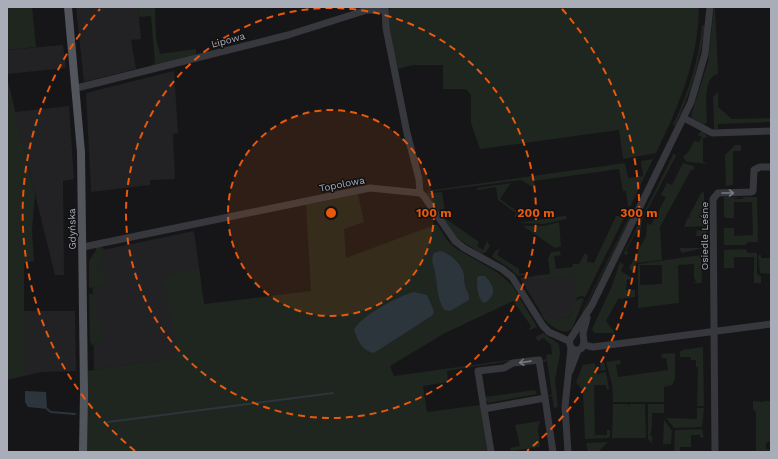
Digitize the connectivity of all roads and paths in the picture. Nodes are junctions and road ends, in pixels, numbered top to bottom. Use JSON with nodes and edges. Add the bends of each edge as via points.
{"nodes":[{"id":1,"x":68,"y":7,"type":"edge"},
{"id":2,"x":710,"y":7,"type":"edge"},
{"id":3,"x":384,"y":8,"type":"edge"},
{"id":4,"x":77,"y":88,"type":"junction"},
{"id":5,"x":684,"y":118,"type":"junction"},
{"id":6,"x":771,"y":131,"type":"edge"},
{"id":7,"x":771,"y":167,"type":"edge"},
{"id":8,"x":420,"y":193,"type":"junction"},
{"id":9,"x":82,"y":246,"type":"junction"},
{"id":10,"x":592,"y":305,"type":"junction"},
{"id":11,"x":771,"y":324,"type":"edge"},
{"id":12,"x":713,"y":332,"type":"junction"},
{"id":13,"x":571,"y":342,"type":"junction"},
{"id":14,"x":582,"y":345,"type":"junction"},
{"id":15,"x":568,"y":375,"type":"junction"},
{"id":16,"x":545,"y":398,"type":"junction"},
{"id":17,"x":484,"y":409,"type":"junction"},
{"id":18,"x":83,"y":452,"type":"edge"},
{"id":19,"x":491,"y":452,"type":"edge"},
{"id":20,"x":553,"y":452,"type":"edge"},
{"id":21,"x":568,"y":452,"type":"edge"},
{"id":22,"x":715,"y":452,"type":"edge"}],
"edges":[{"from":1,"to":4,"type":"main road","name":"Gdyńska"},
{"from":2,"to":5,"type":"street","via":[[705,54],[696,89]]},
{"from":3,"to":4,"type":"street","name":"Lipowa"},
{"from":3,"to":8,"type":"street"},
{"from":4,"to":9,"type":"main road","name":"Gdyńska"},
{"from":5,"to":6,"type":"street","via":[[712,133]]},
{"from":5,"to":10,"type":"street"},
{"from":12,"to":7,"type":"street","name":"Osiedle Leśne","one_way":true,"via":[[714,196],[718,193],[753,191],[754,170]]},
{"from":8,"to":9,"type":"street","name":"Topolowa","via":[[370,188]]},
{"from":8,"to":13,"type":"street","via":[[455,241],[509,274],[543,326]]},
{"from":9,"to":18,"type":"main road","name":"Gdyńska"},
{"from":10,"to":13,"type":"street"},
{"from":10,"to":14,"type":"street","via":[[584,327]]},
{"from":11,"to":12,"type":"street"},
{"from":12,"to":14,"type":"street","via":[[594,347]]},
{"from":12,"to":22,"type":"street","name":"Osiedle Leśne"},
{"from":13,"to":14,"type":"street"},
{"from":13,"to":14,"type":"street","via":[[579,336]]},
{"from":13,"to":15,"type":"street"},
{"from":14,"to":15,"type":"street"},
{"from":15,"to":21,"type":"street","via":[[565,407]]},
{"from":16,"to":17,"type":"street"},
{"from":16,"to":17,"type":"street","one_way":true,"via":[[539,360],[513,363],[504,368],[478,371]]},
{"from":16,"to":20,"type":"street"},
{"from":17,"to":19,"type":"street"}]}
